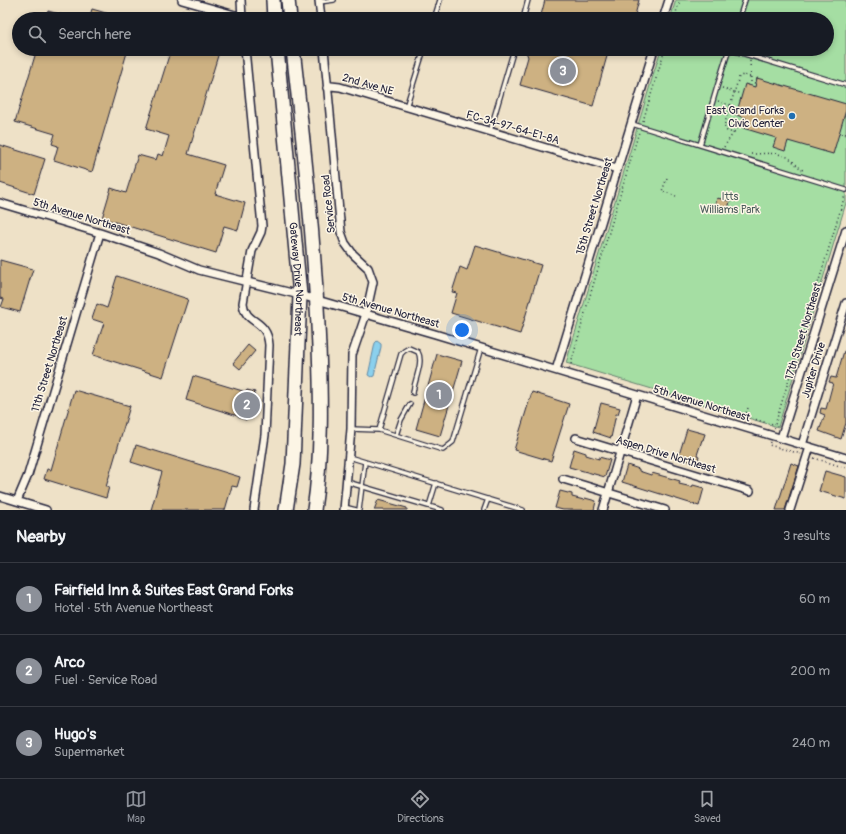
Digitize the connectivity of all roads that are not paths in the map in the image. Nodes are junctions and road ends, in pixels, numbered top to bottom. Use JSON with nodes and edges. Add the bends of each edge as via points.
{"nodes":[{"id":1,"x":182,"y":0,"type":"edge"},
{"id":2,"x":241,"y":0,"type":"edge"},
{"id":3,"x":273,"y":0,"type":"edge"},
{"id":4,"x":288,"y":0,"type":"edge"},
{"id":5,"x":334,"y":0,"type":"edge"},
{"id":6,"x":440,"y":0,"type":"edge"},
{"id":7,"x":528,"y":0,"type":"edge"},
{"id":8,"x":669,"y":0,"type":"edge"},
{"id":9,"x":745,"y":0,"type":"edge"},
{"id":10,"x":319,"y":1,"type":"edge"},
{"id":11,"x":222,"y":12,"type":"edge"},
{"id":12,"x":242,"y":12,"type":"edge"},
{"id":13,"x":274,"y":12,"type":"edge"},
{"id":14,"x":289,"y":12,"type":"edge"},
{"id":15,"x":320,"y":12,"type":"edge"},
{"id":16,"x":436,"y":12,"type":"edge"},
{"id":17,"x":525,"y":12,"type":"edge"},
{"id":18,"x":665,"y":12,"type":"edge"},
{"id":19,"x":741,"y":12,"type":"edge"},
{"id":20,"x":246,"y":56,"type":"edge"},
{"id":21,"x":278,"y":56,"type":"edge"},
{"id":22,"x":295,"y":56,"type":"edge"},
{"id":23,"x":325,"y":56,"type":"edge"},
{"id":24,"x":422,"y":56,"type":"edge"},
{"id":25,"x":512,"y":56,"type":"edge"},
{"id":26,"x":652,"y":56,"type":"edge"},
{"id":27,"x":727,"y":56,"type":"edge"},
{"id":28,"x":752,"y":56,"type":"edge"},
{"id":29,"x":846,"y":85,"type":"edge"},
{"id":30,"x":327,"y":88,"type":"junction"},
{"id":31,"x":403,"y":106,"type":"junction"},
{"id":32,"x":631,"y":123,"type":"junction"},
{"id":33,"x":490,"y":131,"type":"junction"},
{"id":34,"x":700,"y":145,"type":"junction"},
{"id":35,"x":617,"y":169,"type":"junction"},
{"id":36,"x":846,"y":190,"type":"edge"},
{"id":37,"x":0,"y":203,"type":"edge"},
{"id":38,"x":846,"y":230,"type":"edge"},
{"id":39,"x":100,"y":233,"type":"junction"},
{"id":40,"x":246,"y":282,"type":"junction"},
{"id":41,"x":300,"y":295,"type":"junction"},
{"id":42,"x":317,"y":300,"type":"junction"},
{"id":43,"x":846,"y":303,"type":"edge"},
{"id":44,"x":366,"y":314,"type":"junction"},
{"id":45,"x":481,"y":348,"type":"junction"},
{"id":46,"x":556,"y":370,"type":"junction"},
{"id":47,"x":413,"y":393,"type":"dead end"},
{"id":48,"x":637,"y":395,"type":"junction"},
{"id":49,"x":410,"y":404,"type":"dead end"},
{"id":50,"x":351,"y":429,"type":"junction"},
{"id":51,"x":379,"y":430,"type":"junction"},
{"id":52,"x":396,"y":436,"type":"junction"},
{"id":53,"x":576,"y":438,"type":"dead end"},
{"id":54,"x":781,"y":438,"type":"junction"},
{"id":55,"x":802,"y":445,"type":"junction"},
{"id":56,"x":810,"y":447,"type":"junction"},
{"id":57,"x":620,"y":452,"type":"junction"},
{"id":58,"x":349,"y":457,"type":"junction"},
{"id":59,"x":846,"y":458,"type":"edge"},
{"id":60,"x":365,"y":462,"type":"junction"},
{"id":61,"x":563,"y":479,"type":"dead end"},
{"id":62,"x":347,"y":482,"type":"junction"},
{"id":63,"x":436,"y":483,"type":"junction"},
{"id":64,"x":362,"y":486,"type":"junction"},
{"id":65,"x":750,"y":491,"type":"dead end"},
{"id":66,"x":608,"y":493,"type":"junction"},
{"id":67,"x":0,"y":496,"type":"edge"},
{"id":68,"x":488,"y":499,"type":"junction"},
{"id":69,"x":17,"y":501,"type":"junction"},
{"id":70,"x":429,"y":506,"type":"junction"},
{"id":71,"x":344,"y":508,"type":"edge"},
{"id":72,"x":46,"y":510,"type":"edge"},
{"id":73,"x":254,"y":510,"type":"edge"},
{"id":74,"x":286,"y":510,"type":"edge"},
{"id":75,"x":314,"y":510,"type":"edge"},
{"id":76,"x":357,"y":510,"type":"edge"},
{"id":77,"x":442,"y":510,"type":"edge"},
{"id":78,"x":484,"y":510,"type":"edge"},
{"id":79,"x":523,"y":510,"type":"edge"},
{"id":80,"x":603,"y":510,"type":"edge"},
{"id":81,"x":665,"y":510,"type":"edge"},
{"id":82,"x":790,"y":510,"type":"edge"}],
"edges":[{"from":1,"to":11,"type":"street"},
{"from":2,"to":12,"type":"street"},
{"from":3,"to":13,"type":"highway"},
{"from":4,"to":14,"type":"highway"},
{"from":5,"to":10,"type":"lane"},
{"from":6,"to":16,"type":"lane"},
{"from":7,"to":17,"type":"lane"},
{"from":8,"to":18,"type":"street"},
{"from":9,"to":19,"type":"lane"},
{"from":10,"to":15,"type":"street"},
{"from":20,"to":40,"type":"street","via":[[262,226],[252,251]]},
{"from":21,"to":41,"type":"highway","name":"Gateway Drive Northeast"},
{"from":22,"to":42,"type":"highway","name":"Gateway Drive Northeast"},
{"from":23,"to":30,"type":"street","name":"Service Road"},
{"from":24,"to":31,"type":"lane","via":[[407,104]]},
{"from":25,"to":33,"type":"lane"},
{"from":26,"to":32,"type":"street","name":"15th Street Northeast"},
{"from":27,"to":34,"type":"lane"},
{"from":28,"to":29,"type":"lane"},
{"from":30,"to":31,"type":"street","name":"2nd Ave NE","via":[[340,87]]},
{"from":30,"to":44,"type":"street","name":"Service Road","via":[[341,232],[349,249],[368,268],[373,282]]},
{"from":31,"to":33,"type":"street","name":"FC-34-97-64-E1-8A"},
{"from":32,"to":34,"type":"lane"},
{"from":32,"to":35,"type":"street","name":"15th Street Northeast"},
{"from":33,"to":35,"type":"street","name":"FC-34-97-64-E1-8A"},
{"from":34,"to":36,"type":"lane"},
{"from":35,"to":46,"type":"street","name":"15th Street Northeast"},
{"from":37,"to":39,"type":"street","name":"5th Avenue Northeast"},
{"from":38,"to":54,"type":"street","name":"17th Street Northeast"},
{"from":39,"to":40,"type":"street","name":"5th Avenue Northeast","via":[[199,270]]},
{"from":39,"to":69,"type":"street","name":"11th Street Northeast","via":[[28,475]]},
{"from":40,"to":41,"type":"street","name":"5th Avenue Northeast"},
{"from":40,"to":73,"type":"street","via":[[244,311],[259,323],[269,339],[265,435]]},
{"from":41,"to":42,"type":"street","name":"5th Avenue Northeast"},
{"from":41,"to":74,"type":"highway","name":"Gateway Drive Northeast","via":[[293,464]]},
{"from":42,"to":44,"type":"street","name":"5th Avenue Northeast"},
{"from":42,"to":75,"type":"highway","name":"Gateway Drive Northeast","via":[[320,397],[318,482]]},
{"from":43,"to":55,"type":"street","name":"Jupiter Drive"},
{"from":44,"to":45,"type":"street","name":"5th Avenue Northeast"},
{"from":44,"to":50,"type":"street","name":"Service Road","via":[[352,355]]},
{"from":45,"to":46,"type":"street","name":"5th Avenue Northeast"},
{"from":45,"to":52,"type":"lane","via":[[453,442],[443,450]]},
{"from":46,"to":48,"type":"street","name":"5th Avenue Northeast"},
{"from":47,"to":51,"type":"lane","via":[[421,360],[418,352],[409,348],[401,354]]},
{"from":48,"to":54,"type":"street","name":"5th Avenue Northeast"},
{"from":48,"to":57,"type":"street"},
{"from":49,"to":52,"type":"lane"},
{"from":50,"to":51,"type":"lane"},
{"from":50,"to":58,"type":"street","name":"Service Road"},
{"from":51,"to":52,"type":"lane"},
{"from":53,"to":57,"type":"street","name":"Aspen Drive Northeast"},
{"from":54,"to":55,"type":"street","name":"5th Avenue Northeast"},
{"from":55,"to":56,"type":"street","name":"5th Avenue Northeast"},
{"from":56,"to":59,"type":"street","name":"5th Avenue Northeast"},
{"from":56,"to":82,"type":"street"},
{"from":57,"to":65,"type":"street","name":"Aspen Drive Northeast"},
{"from":57,"to":66,"type":"street"},
{"from":58,"to":60,"type":"lane"},
{"from":58,"to":62,"type":"street","name":"Service Road"},
{"from":60,"to":63,"type":"lane"},
{"from":60,"to":64,"type":"lane"},
{"from":61,"to":66,"type":"street"},
{"from":62,"to":64,"type":"lane"},
{"from":62,"to":71,"type":"street","name":"Service Road"},
{"from":63,"to":68,"type":"lane"},
{"from":63,"to":70,"type":"lane"},
{"from":64,"to":70,"type":"lane"},
{"from":64,"to":76,"type":"lane"},
{"from":66,"to":80,"type":"street"},
{"from":66,"to":81,"type":"street"},
{"from":67,"to":69,"type":"street"},
{"from":68,"to":78,"type":"lane"},
{"from":68,"to":79,"type":"lane"},
{"from":69,"to":72,"type":"street"},
{"from":70,"to":77,"type":"lane"},
{"from":71,"to":76,"type":"lane"}]}
